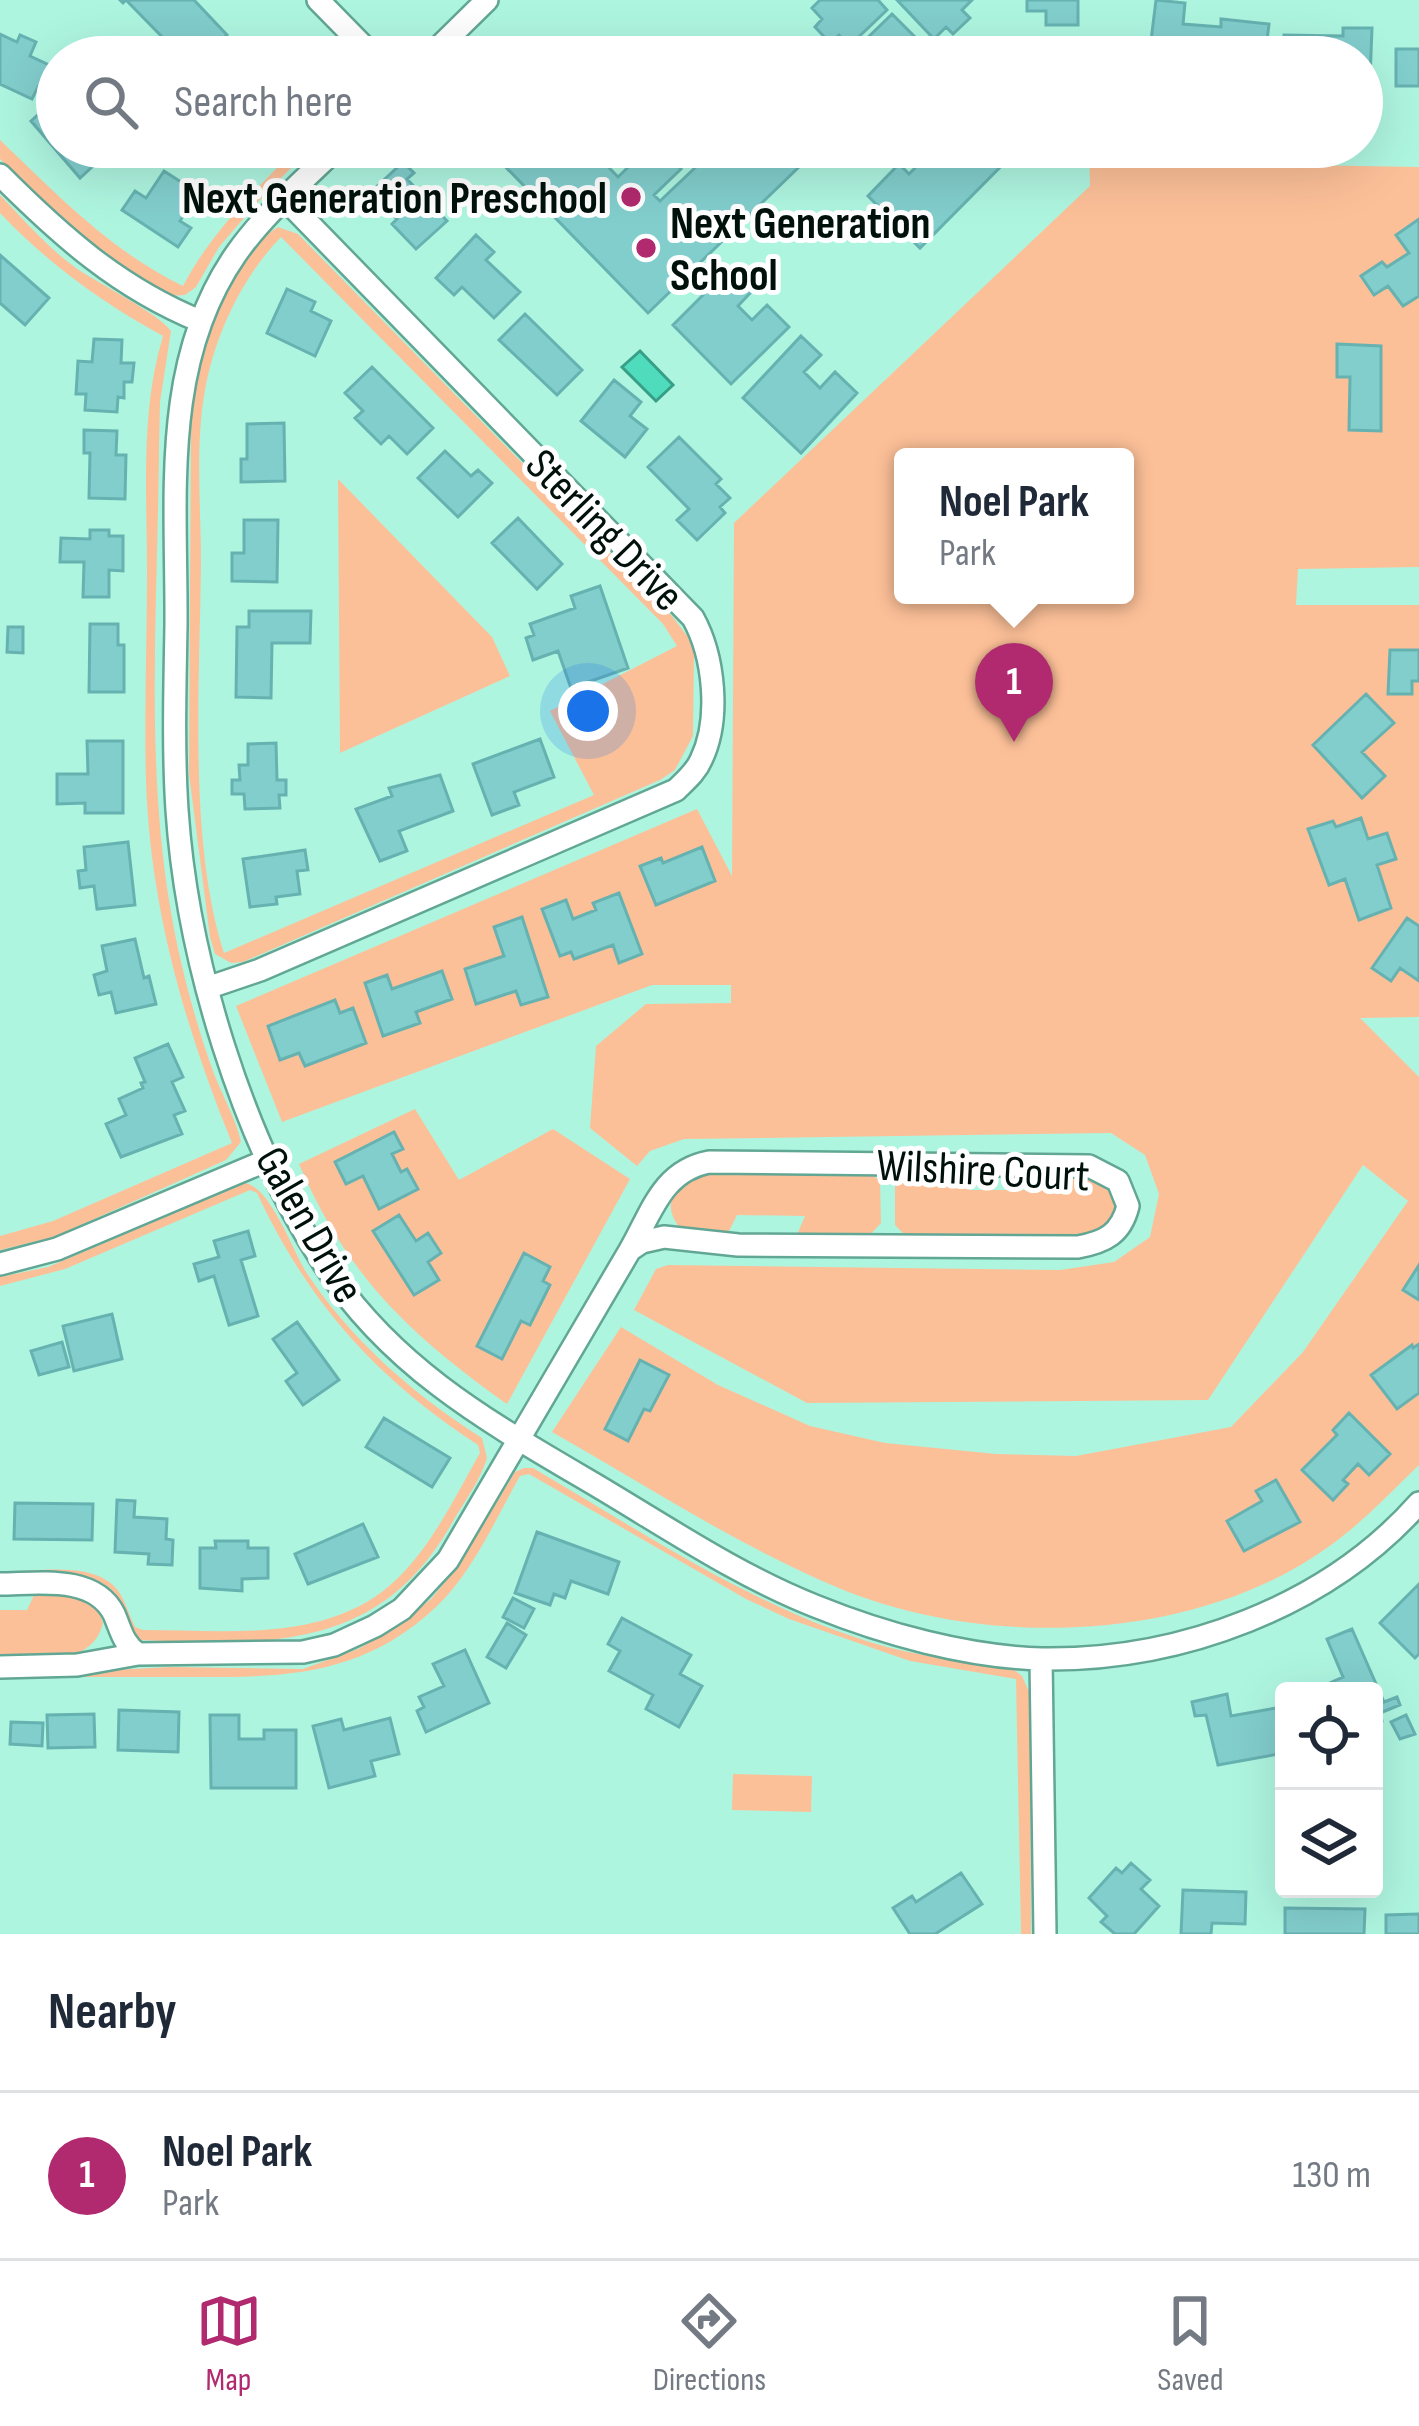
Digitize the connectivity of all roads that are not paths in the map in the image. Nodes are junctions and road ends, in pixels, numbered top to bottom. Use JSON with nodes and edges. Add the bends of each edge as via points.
{"nodes":[{"id":1,"x":318,"y":0,"type":"edge"},
{"id":2,"x":487,"y":0,"type":"edge"},
{"id":3,"x":353,"y":36,"type":"edge"},
{"id":4,"x":450,"y":36,"type":"edge"},
{"id":5,"x":317,"y":168,"type":"edge"},
{"id":6,"x":0,"y":176,"type":"edge"},
{"id":7,"x":285,"y":199,"type":"junction"},
{"id":8,"x":200,"y":321,"type":"junction"},
{"id":9,"x":207,"y":988,"type":"junction"},
{"id":10,"x":269,"y":1159,"type":"junction"},
{"id":11,"x":630,"y":1250,"type":"junction"},
{"id":12,"x":0,"y":1264,"type":"edge"},
{"id":13,"x":520,"y":1440,"type":"junction"},
{"id":14,"x":1419,"y":1503,"type":"edge"},
{"id":15,"x":0,"y":1584,"type":"edge"},
{"id":16,"x":138,"y":1654,"type":"junction"},
{"id":17,"x":1041,"y":1659,"type":"junction"},
{"id":18,"x":0,"y":1667,"type":"edge"},
{"id":19,"x":1045,"y":1934,"type":"edge"}],
"edges":[{"from":1,"to":3,"type":"street"},
{"from":2,"to":4,"type":"street"},
{"from":5,"to":7,"type":"street","name":"Galen Drive"},
{"from":6,"to":8,"type":"street","via":[[88,259]]},
{"from":7,"to":8,"type":"street","name":"Galen Drive","via":[[236,254]]},
{"from":7,"to":9,"type":"street","name":"Sterling Drive","via":[[693,618],[709,657],[711,711],[701,761],[676,790]]},
{"from":8,"to":9,"type":"street","name":"Galen Drive","via":[[179,403],[175,747],[185,880]]},
{"from":9,"to":10,"type":"street","name":"Galen Drive"},
{"from":10,"to":12,"type":"street","via":[[57,1249]]},
{"from":10,"to":13,"type":"street","name":"Galen Drive","via":[[301,1227],[365,1319],[432,1383]]},
{"from":11,"to":11,"type":"street","name":"Wilshire Court","via":[[664,1237],[738,1245],[1078,1247],[1117,1232],[1128,1206],[1118,1181],[1089,1166],[709,1162],[671,1178]]},
{"from":11,"to":13,"type":"street","name":"Wilshire Court"},
{"from":13,"to":16,"type":"street","name":"Wilshire Court","via":[[448,1560],[375,1626],[303,1652]]},
{"from":13,"to":17,"type":"street","name":"Galen Drive","via":[[815,1606],[929,1642]]},
{"from":14,"to":17,"type":"street","name":"Galen Drive","via":[[1341,1571],[1234,1627],[1137,1651]]},
{"from":15,"to":16,"type":"street","via":[[88,1588],[112,1609]]},
{"from":16,"to":18,"type":"street","name":"Wilshire Court"},
{"from":17,"to":19,"type":"street"}]}
